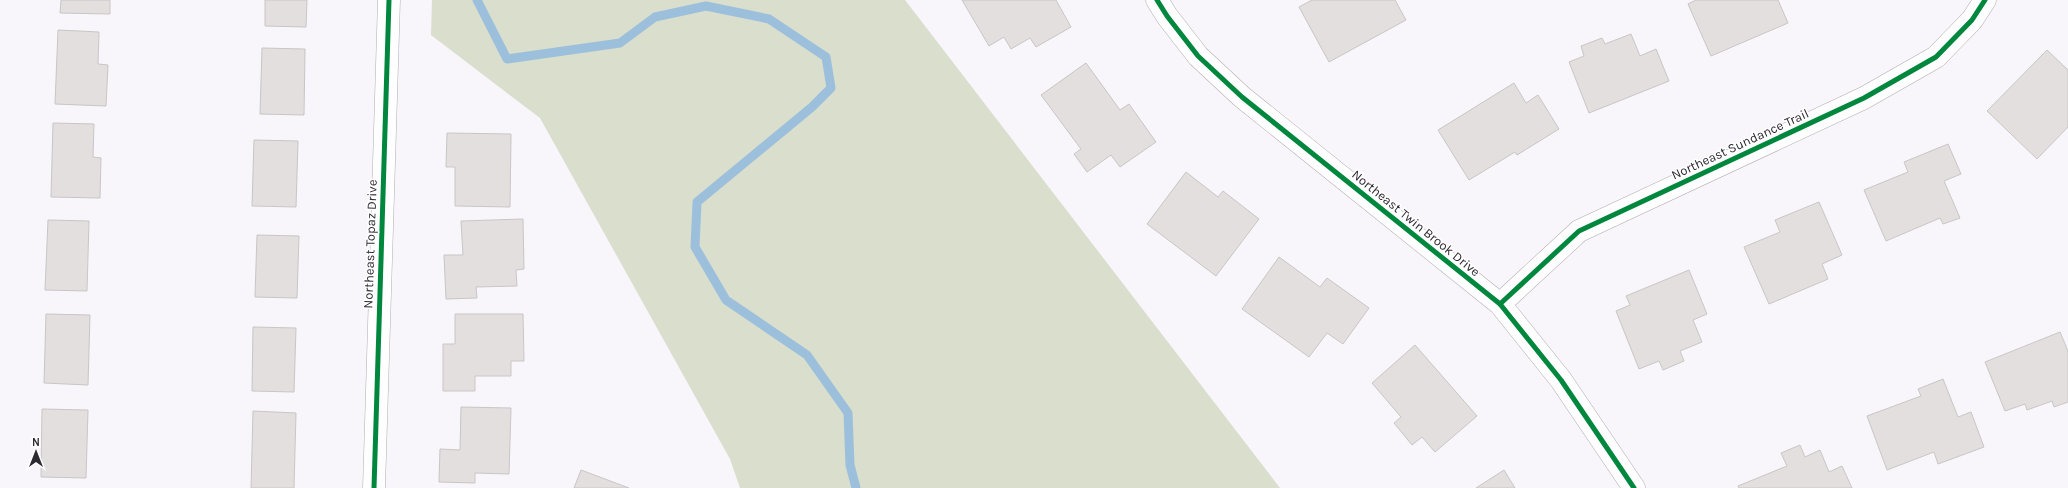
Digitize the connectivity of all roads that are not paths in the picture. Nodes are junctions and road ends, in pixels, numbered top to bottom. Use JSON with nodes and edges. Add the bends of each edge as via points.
{"nodes":[{"id":1,"x":389,"y":0,"type":"edge"},
{"id":2,"x":1157,"y":0,"type":"edge"},
{"id":3,"x":1985,"y":0,"type":"edge"},
{"id":4,"x":1500,"y":304,"type":"junction"},
{"id":5,"x":374,"y":488,"type":"edge"},
{"id":6,"x":1634,"y":488,"type":"edge"}],
"edges":[{"from":1,"to":5,"type":"street","name":"Northeast Topaz Drive"},
{"from":2,"to":4,"type":"street","name":"Northeast Twin Brook Drive","via":[[1166,16],[1198,56],[1242,97]]},
{"from":3,"to":4,"type":"street","name":"Northeast Sundance Trail","via":[[1972,20],[1936,57],[1864,98],[1579,231]]},
{"from":4,"to":6,"type":"street","name":"Northeast Twin Brook Drive","via":[[1561,380]]}]}
